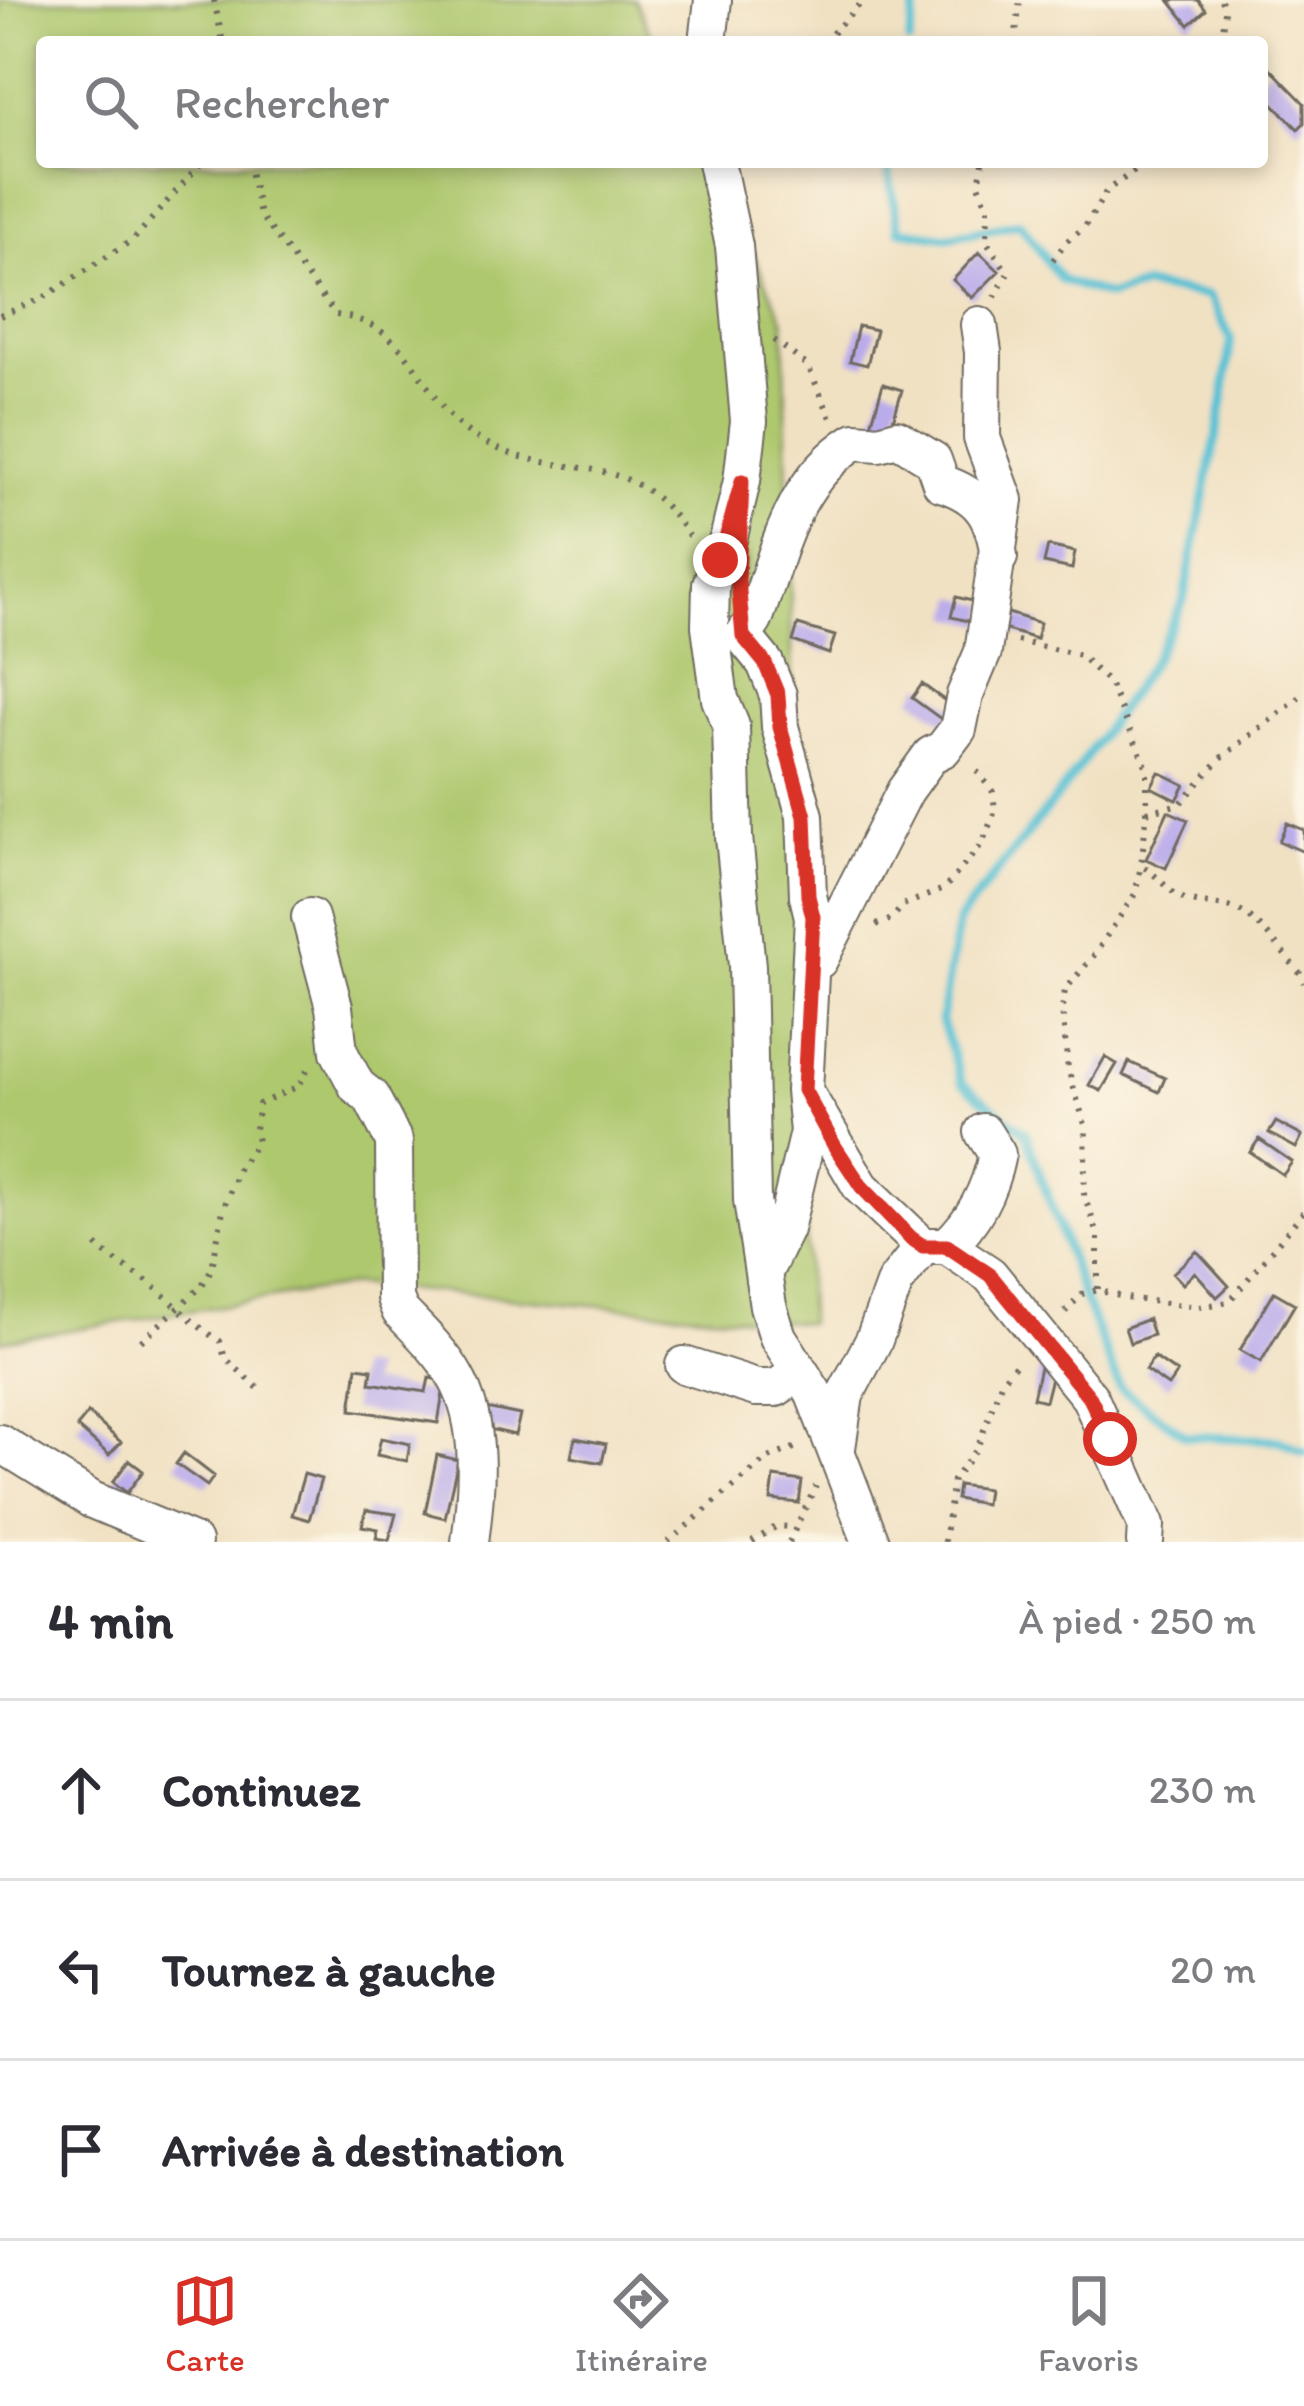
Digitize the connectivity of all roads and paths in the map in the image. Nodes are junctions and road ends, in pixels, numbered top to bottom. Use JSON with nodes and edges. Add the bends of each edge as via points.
{"nodes":[{"id":1,"x":214,"y":0,"type":"edge"},
{"id":2,"x":713,"y":0,"type":"edge"},
{"id":3,"x":864,"y":0,"type":"edge"},
{"id":4,"x":1020,"y":0,"type":"edge"},
{"id":5,"x":1221,"y":0,"type":"edge"},
{"id":6,"x":222,"y":36,"type":"edge"},
{"id":7,"x":710,"y":36,"type":"edge"},
{"id":8,"x":830,"y":36,"type":"edge"},
{"id":9,"x":1016,"y":36,"type":"edge"},
{"id":10,"x":1226,"y":36,"type":"edge"},
{"id":11,"x":197,"y":168,"type":"edge"},
{"id":12,"x":249,"y":168,"type":"edge"},
{"id":13,"x":717,"y":168,"type":"edge"},
{"id":14,"x":982,"y":168,"type":"edge"},
{"id":15,"x":1139,"y":168,"type":"edge"},
{"id":16,"x":1053,"y":260,"type":"dead end"},
{"id":17,"x":0,"y":316,"type":"edge"},
{"id":18,"x":979,"y":326,"type":"joint"},
{"id":19,"x":740,"y":334,"type":"junction"},
{"id":20,"x":841,"y":450,"type":"junction"},
{"id":21,"x":742,"y":481,"type":"junction"},
{"id":22,"x":1000,"y":557,"type":"junction"},
{"id":23,"x":711,"y":584,"type":"junction"},
{"id":24,"x":987,"y":635,"type":"junction"},
{"id":25,"x":743,"y":636,"type":"junction"},
{"id":26,"x":1304,"y":694,"type":"edge"},
{"id":27,"x":730,"y":726,"type":"junction"},
{"id":28,"x":943,"y":749,"type":"junction"},
{"id":29,"x":1147,"y":812,"type":"junction"},
{"id":30,"x":1141,"y":866,"type":"junction"},
{"id":31,"x":310,"y":917,"type":"dead end"},
{"id":32,"x":833,"y":931,"type":"junction"},
{"id":33,"x":810,"y":980,"type":"junction"},
{"id":34,"x":1304,"y":983,"type":"edge"},
{"id":35,"x":339,"y":1052,"type":"junction"},
{"id":36,"x":804,"y":1090,"type":"junction"},
{"id":37,"x":983,"y":1132,"type":"dead end"},
{"id":38,"x":1304,"y":1211,"type":"edge"},
{"id":39,"x":96,"y":1245,"type":"dead end"},
{"id":40,"x":935,"y":1246,"type":"junction"},
{"id":41,"x":764,"y":1272,"type":"junction"},
{"id":42,"x":1098,"y":1290,"type":"junction"},
{"id":43,"x":179,"y":1307,"type":"junction"},
{"id":44,"x":1039,"y":1338,"type":"junction"},
{"id":45,"x":141,"y":1341,"type":"dead end"},
{"id":46,"x":684,"y":1365,"type":"dead end"},
{"id":47,"x":800,"y":1372,"type":"junction"},
{"id":48,"x":258,"y":1388,"type":"dead end"},
{"id":49,"x":0,"y":1442,"type":"edge"},
{"id":50,"x":832,"y":1442,"type":"junction"},
{"id":51,"x":794,"y":1527,"type":"junction"},
{"id":52,"x":193,"y":1542,"type":"edge"},
{"id":53,"x":470,"y":1542,"type":"edge"},
{"id":54,"x":668,"y":1542,"type":"edge"},
{"id":55,"x":752,"y":1542,"type":"edge"},
{"id":56,"x":789,"y":1542,"type":"edge"},
{"id":57,"x":871,"y":1542,"type":"edge"},
{"id":58,"x":944,"y":1542,"type":"edge"},
{"id":59,"x":1145,"y":1542,"type":"edge"}],
"edges":[{"from":1,"to":6,"type":"path"},
{"from":2,"to":7,"type":"street"},
{"from":3,"to":8,"type":"path"},
{"from":4,"to":9,"type":"path"},
{"from":5,"to":10,"type":"path"},
{"from":11,"to":17,"type":"path","via":[[134,239]]},
{"from":12,"to":23,"type":"path","via":[[260,215],[336,315],[384,331],[450,418],[522,461],[634,479],[685,530]]},
{"from":13,"to":19,"type":"street"},
{"from":14,"to":18,"type":"path","via":[[986,242],[1008,273]]},
{"from":15,"to":16,"type":"path","via":[[1107,190]]},
{"from":18,"to":22,"type":"street","via":[[982,438],[1005,500]]},
{"from":19,"to":20,"type":"path","via":[[756,332],[808,365]]},
{"from":19,"to":21,"type":"street","via":[[748,422]]},
{"from":20,"to":22,"type":"street","via":[[897,438],[933,460],[940,483],[962,489],[995,525]]},
{"from":20,"to":25,"type":"street","via":[[794,504]]},
{"from":21,"to":23,"type":"street"},
{"from":21,"to":25,"type":"street"},
{"from":22,"to":24,"type":"street"},
{"from":23,"to":27,"type":"street","via":[[713,657]]},
{"from":24,"to":28,"type":"street","via":[[958,729]]},
{"from":24,"to":29,"type":"path","via":[[1080,655],[1109,683],[1147,768]]},
{"from":25,"to":27,"type":"street"},
{"from":25,"to":33,"type":"street","via":[[778,695],[805,816]]},
{"from":26,"to":29,"type":"path","via":[[1220,758],[1180,804]]},
{"from":27,"to":41,"type":"street","via":[[752,1200]]},
{"from":28,"to":32,"type":"street","via":[[905,791]]},
{"from":28,"to":32,"type":"path","via":[[975,767],[993,792],[982,844],[944,889],[903,905],[892,919]]},
{"from":29,"to":30,"type":"path"},
{"from":30,"to":34,"type":"path","via":[[1178,895],[1247,916]]},
{"from":30,"to":42,"type":"path","via":[[1136,894],[1065,990],[1062,1009],[1086,1128],[1084,1196],[1097,1234]]},
{"from":31,"to":35,"type":"street"},
{"from":32,"to":33,"type":"street"},
{"from":33,"to":36,"type":"street"},
{"from":35,"to":43,"type":"path","via":[[308,1066],[299,1086],[259,1104],[257,1142],[231,1189],[212,1268]]},
{"from":35,"to":53,"type":"street","via":[[394,1141],[395,1298],[456,1377],[471,1423]]},
{"from":36,"to":40,"type":"street","via":[[861,1186]]},
{"from":36,"to":41,"type":"street","via":[[801,1168]]},
{"from":37,"to":40,"type":"street","via":[[997,1154],[992,1181],[968,1227]]},
{"from":38,"to":42,"type":"path","via":[[1229,1302],[1199,1307]]},
{"from":39,"to":43,"type":"path"},
{"from":40,"to":44,"type":"street","via":[[990,1275]]},
{"from":40,"to":50,"type":"street","via":[[895,1282]]},
{"from":41,"to":47,"type":"street","via":[[778,1337]]},
{"from":42,"to":44,"type":"path","via":[[1082,1294]]},
{"from":43,"to":45,"type":"path"},
{"from":43,"to":48,"type":"path"},
{"from":44,"to":58,"type":"path","via":[[1002,1380],[977,1449],[953,1480]]},
{"from":44,"to":59,"type":"street","via":[[1090,1398],[1147,1525]]},
{"from":46,"to":47,"type":"street","via":[[756,1388],[776,1388]]},
{"from":47,"to":50,"type":"street"},
{"from":49,"to":52,"type":"street","via":[[92,1500]]},
{"from":50,"to":51,"type":"path"},
{"from":50,"to":54,"type":"path","via":[[766,1459]]},
{"from":50,"to":57,"type":"street"},
{"from":51,"to":55,"type":"path","via":[[777,1526]]},
{"from":51,"to":56,"type":"path"}]}
